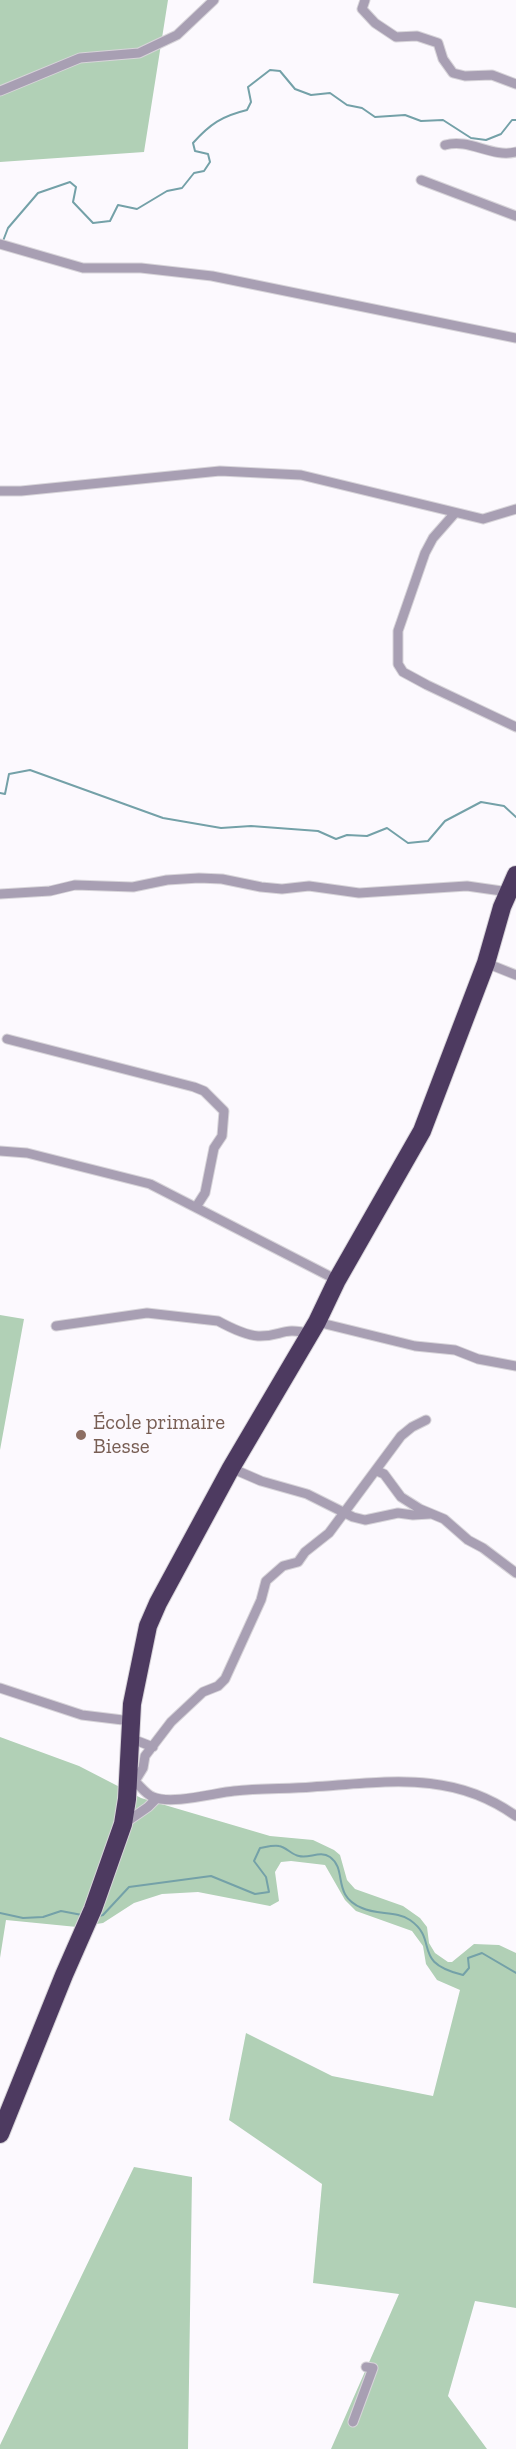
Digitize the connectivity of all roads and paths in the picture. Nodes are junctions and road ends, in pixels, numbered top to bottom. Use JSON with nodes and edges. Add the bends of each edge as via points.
{"nodes":[{"id":1,"x":214,"y":0,"type":"edge"},
{"id":2,"x":365,"y":0,"type":"edge"},
{"id":3,"x":516,"y":84,"type":"edge"},
{"id":4,"x":0,"y":91,"type":"edge"},
{"id":5,"x":445,"y":145,"type":"dead end"},
{"id":6,"x":516,"y":152,"type":"edge"},
{"id":7,"x":421,"y":180,"type":"dead end"},
{"id":8,"x":516,"y":216,"type":"edge"},
{"id":9,"x":0,"y":244,"type":"edge"},
{"id":10,"x":516,"y":338,"type":"edge"},
{"id":11,"x":0,"y":491,"type":"edge"},
{"id":12,"x":516,"y":509,"type":"edge"},
{"id":13,"x":455,"y":513,"type":"junction"},
{"id":14,"x":516,"y":727,"type":"edge"},
{"id":15,"x":516,"y":875,"type":"edge"},
{"id":16,"x":512,"y":893,"type":"edge"},
{"id":17,"x":0,"y":894,"type":"edge"},
{"id":18,"x":486,"y":963,"type":"junction"},
{"id":19,"x":516,"y":975,"type":"edge"},
{"id":20,"x":7,"y":1039,"type":"dead end"},
{"id":21,"x":0,"y":1151,"type":"edge"},
{"id":22,"x":196,"y":1207,"type":"junction"},
{"id":23,"x":337,"y":1280,"type":"junction"},
{"id":24,"x":56,"y":1326,"type":"dead end"},
{"id":25,"x":313,"y":1328,"type":"junction"},
{"id":26,"x":516,"y":1366,"type":"edge"},
{"id":27,"x":426,"y":1420,"type":"dead end"},
{"id":28,"x":231,"y":1468,"type":"junction"},
{"id":29,"x":377,"y":1471,"type":"junction"},
{"id":30,"x":344,"y":1511,"type":"junction"},
{"id":31,"x":430,"y":1514,"type":"junction"},
{"id":32,"x":516,"y":1573,"type":"edge"},
{"id":33,"x":0,"y":1688,"type":"edge"},
{"id":34,"x":131,"y":1730,"type":"junction"},
{"id":35,"x":153,"y":1747,"type":"junction"},
{"id":36,"x":131,"y":1779,"type":"junction"},
{"id":37,"x":156,"y":1798,"type":"junction"},
{"id":38,"x":516,"y":1816,"type":"edge"},
{"id":39,"x":123,"y":1824,"type":"junction"},
{"id":40,"x":0,"y":2134,"type":"edge"},
{"id":41,"x":366,"y":2367,"type":"dead end"},
{"id":42,"x":353,"y":2422,"type":"dead end"}],
"edges":[{"from":1,"to":4,"type":"street","via":[[177,35],[139,53],[80,58]]},
{"from":2,"to":3,"type":"street","via":[[365,14],[396,38],[417,36],[438,43],[453,73],[492,75]]},
{"from":5,"to":6,"type":"street","via":[[464,143],[499,153]]},
{"from":7,"to":8,"type":"street"},
{"from":9,"to":10,"type":"street","via":[[83,268],[141,268],[212,276]]},
{"from":11,"to":13,"type":"street","via":[[220,471],[301,475]]},
{"from":12,"to":13,"type":"street","via":[[483,519]]},
{"from":13,"to":14,"type":"street","via":[[425,553],[398,631],[398,664],[403,672],[427,685]]},
{"from":15,"to":16,"type":"highway"},
{"from":16,"to":17,"type":"street","via":[[466,886],[359,893],[309,886],[282,889],[199,878],[133,887],[75,885]]},
{"from":16,"to":18,"type":"highway"},
{"from":18,"to":19,"type":"street"},
{"from":18,"to":23,"type":"highway","via":[[422,1131]]},
{"from":20,"to":22,"type":"street","via":[[194,1087],[210,1097],[224,1111],[224,1125],[214,1148],[205,1192]]},
{"from":21,"to":22,"type":"street","via":[[27,1153],[150,1184]]},
{"from":22,"to":23,"type":"street"},
{"from":23,"to":25,"type":"highway"},
{"from":24,"to":25,"type":"street","via":[[147,1313],[218,1321],[257,1336]]},
{"from":25,"to":26,"type":"street","via":[[455,1350]]},
{"from":25,"to":28,"type":"highway"},
{"from":27,"to":29,"type":"street","via":[[401,1436]]},
{"from":28,"to":30,"type":"street"},
{"from":28,"to":34,"type":"highway","via":[[148,1626],[134,1687]]},
{"from":29,"to":30,"type":"street"},
{"from":29,"to":31,"type":"street","via":[[384,1474],[401,1497]]},
{"from":30,"to":31,"type":"street","via":[[365,1520],[392,1514]]},
{"from":30,"to":35,"type":"street","via":[[298,1562],[283,1566],[266,1581],[225,1679],[193,1701]]},
{"from":31,"to":32,"type":"street","via":[[444,1519]]},
{"from":33,"to":34,"type":"street"},
{"from":34,"to":35,"type":"street"},
{"from":34,"to":36,"type":"highway"},
{"from":35,"to":36,"type":"street","via":[[145,1756],[143,1768]]},
{"from":36,"to":37,"type":"street"},
{"from":36,"to":39,"type":"highway"},
{"from":37,"to":38,"type":"street","via":[[414,1782],[476,1792]]},
{"from":37,"to":39,"type":"street"},
{"from":39,"to":40,"type":"highway","via":[[93,1909]]},
{"from":41,"to":42,"type":"street","via":[[373,2368]]}]}
